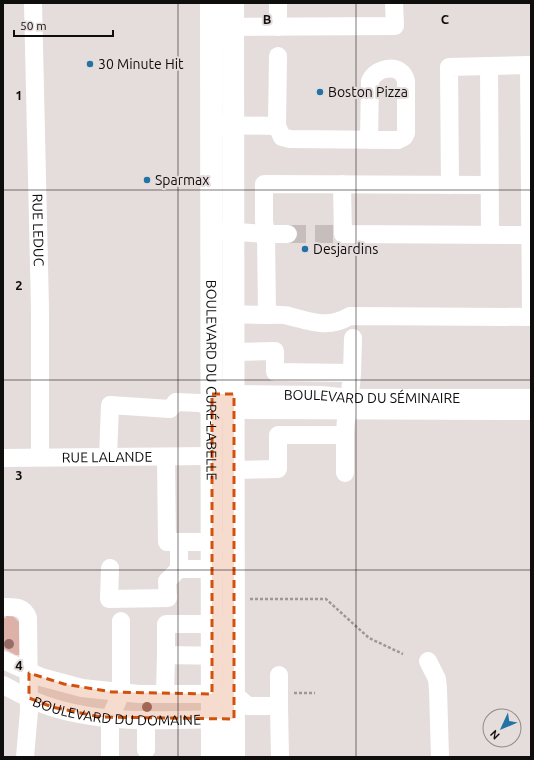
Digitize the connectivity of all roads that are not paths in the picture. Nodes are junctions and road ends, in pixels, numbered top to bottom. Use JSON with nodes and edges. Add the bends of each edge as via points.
{"nodes":[{"id":1,"x":33,"y":3,"type":"edge"},
{"id":2,"x":211,"y":3,"type":"edge"},
{"id":3,"x":233,"y":3,"type":"edge"},
{"id":4,"x":278,"y":3,"type":"edge"},
{"id":5,"x":394,"y":3,"type":"edge"},
{"id":6,"x":233,"y":27,"type":"junction"},
{"id":7,"x":278,"y":27,"type":"junction"},
{"id":8,"x":211,"y":28,"type":"junction"},
{"id":9,"x":278,"y":56,"type":"dead end"},
{"id":10,"x":488,"y":66,"type":"junction"},
{"id":11,"x":211,"y":125,"type":"junction"},
{"id":12,"x":233,"y":126,"type":"junction"},
{"id":13,"x":277,"y":126,"type":"junction"},
{"id":14,"x":369,"y":140,"type":"dead end"},
{"id":15,"x":342,"y":184,"type":"junction"},
{"id":16,"x":450,"y":185,"type":"junction"},
{"id":17,"x":490,"y":185,"type":"junction"},
{"id":18,"x":234,"y":231,"type":"junction"},
{"id":19,"x":211,"y":232,"type":"junction"},
{"id":20,"x":266,"y":234,"type":"junction"},
{"id":21,"x":288,"y":234,"type":"tunnel mouth"},
{"id":22,"x":490,"y":234,"type":"junction"},
{"id":23,"x":530,"y":235,"type":"edge"},
{"id":24,"x":211,"y":314,"type":"junction"},
{"id":25,"x":234,"y":315,"type":"junction"},
{"id":26,"x":267,"y":315,"type":"junction"},
{"id":27,"x":353,"y":338,"type":"dead end"},
{"id":28,"x":234,"y":352,"type":"junction"},
{"id":29,"x":352,"y":373,"type":"junction"},
{"id":30,"x":531,"y":398,"type":"edge"},
{"id":31,"x":208,"y":402,"type":"junction"},
{"id":32,"x":234,"y":402,"type":"junction"},
{"id":33,"x":348,"y":404,"type":"junction"},
{"id":34,"x":531,"y":411,"type":"edge"},
{"id":35,"x":345,"y":435,"type":"junction"},
{"id":36,"x":211,"y":456,"type":"junction"},
{"id":37,"x":40,"y":457,"type":"junction"},
{"id":38,"x":108,"y":457,"type":"junction"},
{"id":39,"x":166,"y":457,"type":"junction"},
{"id":40,"x":3,"y":458,"type":"edge"},
{"id":41,"x":234,"y":470,"type":"junction"},
{"id":42,"x":345,"y":473,"type":"dead end"},
{"id":43,"x":179,"y":542,"type":"junction"},
{"id":44,"x":211,"y":542,"type":"junction"},
{"id":45,"x":234,"y":542,"type":"junction"},
{"id":46,"x":110,"y":568,"type":"dead end"},
{"id":47,"x":179,"y":569,"type":"junction"},
{"id":48,"x":212,"y":569,"type":"junction"},
{"id":49,"x":234,"y":569,"type":"junction"},
{"id":50,"x":3,"y":607,"type":"edge"},
{"id":51,"x":121,"y":621,"type":"dead end"},
{"id":52,"x":212,"y":624,"type":"junction"},
{"id":53,"x":234,"y":624,"type":"junction"},
{"id":54,"x":166,"y":655,"type":"junction"},
{"id":55,"x":212,"y":656,"type":"junction"},
{"id":56,"x":234,"y":656,"type":"junction"},
{"id":57,"x":3,"y":660,"type":"edge"},
{"id":58,"x":428,"y":661,"type":"dead end"},
{"id":59,"x":28,"y":673,"type":"junction"},
{"id":60,"x":279,"y":675,"type":"dead end"},
{"id":61,"x":3,"y":685,"type":"edge"},
{"id":62,"x":121,"y":693,"type":"junction"},
{"id":63,"x":166,"y":694,"type":"junction"},
{"id":64,"x":212,"y":694,"type":"junction"},
{"id":65,"x":29,"y":698,"type":"junction"},
{"id":66,"x":239,"y":706,"type":"junction"},
{"id":67,"x":280,"y":706,"type":"junction"},
{"id":68,"x":110,"y":718,"type":"junction"},
{"id":69,"x":146,"y":719,"type":"junction"},
{"id":70,"x":211,"y":719,"type":"junction"},
{"id":71,"x":146,"y":750,"type":"dead end"},
{"id":72,"x":25,"y":757,"type":"edge"},
{"id":73,"x":110,"y":757,"type":"edge"},
{"id":74,"x":212,"y":757,"type":"edge"},
{"id":75,"x":234,"y":757,"type":"edge"},
{"id":76,"x":280,"y":757,"type":"edge"},
{"id":77,"x":440,"y":757,"type":"edge"}],
"edges":[{"from":1,"to":37,"type":"street","name":"RUE LEDUC","via":[[40,309]]},
{"from":2,"to":8,"type":"main road","name":"BOULEVARD DU CURÉ-LABELLE"},
{"from":3,"to":6,"type":"main road","name":"BOULEVARD DU CURÉ-LABELLE"},
{"from":4,"to":7,"type":"street"},
{"from":5,"to":7,"type":"street","via":[[394,26]]},
{"from":6,"to":7,"type":"street"},
{"from":6,"to":8,"type":"street"},
{"from":6,"to":12,"type":"main road","name":"BOULEVARD DU CURÉ-LABELLE"},
{"from":8,"to":11,"type":"main road","name":"BOULEVARD DU CURÉ-LABELLE"},
{"from":9,"to":13,"type":"street"},
{"from":10,"to":16,"type":"street","via":[[449,67]]},
{"from":10,"to":17,"type":"street"},
{"from":10,"to":23,"type":"street","via":[[529,65]]},
{"from":11,"to":12,"type":"street"},
{"from":11,"to":19,"type":"main road","name":"BOULEVARD DU CURÉ-LABELLE"},
{"from":12,"to":13,"type":"street"},
{"from":12,"to":18,"type":"main road","name":"BOULEVARD DU CURÉ-LABELLE"},
{"from":13,"to":14,"type":"street","via":[[282,137],[290,139]]},
{"from":15,"to":16,"type":"street"},
{"from":15,"to":20,"type":"street","via":[[264,184]]},
{"from":15,"to":22,"type":"street","via":[[339,234]]},
{"from":16,"to":17,"type":"street"},
{"from":17,"to":22,"type":"street"},
{"from":18,"to":19,"type":"street"},
{"from":18,"to":20,"type":"street"},
{"from":18,"to":25,"type":"main road","name":"BOULEVARD DU CURÉ-LABELLE"},
{"from":19,"to":24,"type":"main road","name":"BOULEVARD DU CURÉ-LABELLE"},
{"from":20,"to":21,"type":"street"},
{"from":20,"to":26,"type":"street"},
{"from":22,"to":23,"type":"street"},
{"from":23,"to":26,"type":"street","via":[[531,317],[350,316],[338,323],[306,322],[288,315]]},
{"from":24,"to":25,"type":"street"},
{"from":24,"to":31,"type":"main road","name":"BOULEVARD DU CURÉ-LABELLE"},
{"from":25,"to":26,"type":"street"},
{"from":25,"to":28,"type":"main road","name":"BOULEVARD DU CURÉ-LABELLE"},
{"from":27,"to":29,"type":"street"},
{"from":28,"to":29,"type":"street","via":[[275,351],[275,372]]},
{"from":28,"to":32,"type":"main road","name":"BOULEVARD DU CURÉ-LABELLE"},
{"from":29,"to":33,"type":"street"},
{"from":30,"to":33,"type":"street","name":"BOULEVARD DU SÉMINAIRE"},
{"from":31,"to":32,"type":"street","name":"BOULEVARD DU SÉMINAIRE"},
{"from":31,"to":36,"type":"main road","name":"BOULEVARD DU CURÉ-LABELLE"},
{"from":31,"to":38,"type":"street","name":"BOULEVARD DU SÉMINAIRE","via":[[176,402],[170,409],[110,405]]},
{"from":32,"to":33,"type":"street","name":"BOULEVARD DU SÉMINAIRE"},
{"from":32,"to":41,"type":"main road","name":"BOULEVARD DU CURÉ-LABELLE"},
{"from":33,"to":34,"type":"street","name":"BOULEVARD DU SÉMINAIRE"},
{"from":33,"to":35,"type":"street"},
{"from":35,"to":41,"type":"street","via":[[278,435],[278,469]]},
{"from":35,"to":42,"type":"street"},
{"from":36,"to":39,"type":"street","name":"RUE LALANDE"},
{"from":36,"to":44,"type":"main road","name":"BOULEVARD DU CURÉ-LABELLE"},
{"from":37,"to":38,"type":"street","name":"RUE LALANDE"},
{"from":37,"to":40,"type":"street","name":"RUE LALANDE"},
{"from":38,"to":39,"type":"street","name":"RUE LALANDE"},
{"from":39,"to":43,"type":"street","via":[[167,542]]},
{"from":41,"to":45,"type":"main road","name":"BOULEVARD DU CURÉ-LABELLE"},
{"from":43,"to":44,"type":"street"},
{"from":43,"to":47,"type":"street"},
{"from":44,"to":45,"type":"street"},
{"from":44,"to":48,"type":"main road","name":"BOULEVARD DU CURÉ-LABELLE"},
{"from":45,"to":49,"type":"main road","name":"BOULEVARD DU CURÉ-LABELLE"},
{"from":46,"to":47,"type":"street","via":[[109,599],[168,598],[167,581]]},
{"from":47,"to":48,"type":"street"},
{"from":48,"to":49,"type":"street"},
{"from":48,"to":52,"type":"main road","name":"BOULEVARD DU CURÉ-LABELLE"},
{"from":49,"to":53,"type":"main road","name":"BOULEVARD DU CURÉ-LABELLE"},
{"from":50,"to":59,"type":"street","via":[[19,608],[28,618]]},
{"from":51,"to":62,"type":"street"},
{"from":52,"to":53,"type":"street"},
{"from":52,"to":54,"type":"street","via":[[166,624]]},
{"from":52,"to":55,"type":"main road","name":"BOULEVARD DU CURÉ-LABELLE"},
{"from":53,"to":56,"type":"main road","name":"BOULEVARD DU CURÉ-LABELLE"},
{"from":54,"to":55,"type":"street"},
{"from":54,"to":63,"type":"street"},
{"from":55,"to":56,"type":"street"},
{"from":55,"to":64,"type":"main road","name":"BOULEVARD DU CURÉ-LABELLE"},
{"from":56,"to":66,"type":"main road","name":"BOULEVARD DU CURÉ-LABELLE"},
{"from":57,"to":59,"type":"street","name":"BOULEVARD DU DOMAINE"},
{"from":58,"to":77,"type":"street","via":[[438,689]]},
{"from":59,"to":62,"type":"street","name":"BOULEVARD DU DOMAINE","via":[[64,684]]},
{"from":59,"to":65,"type":"street"},
{"from":60,"to":67,"type":"street"},
{"from":61,"to":65,"type":"street","name":"BOULEVARD DU DOMAINE"},
{"from":62,"to":63,"type":"street","name":"BOULEVARD DU DOMAINE"},
{"from":62,"to":68,"type":"street"},
{"from":63,"to":64,"type":"street","name":"BOULEVARD DU DOMAINE"},
{"from":64,"to":66,"type":"street","name":"BOULEVARD DU DOMAINE"},
{"from":64,"to":70,"type":"main road","name":"BOULEVARD DU CURÉ-LABELLE"},
{"from":65,"to":68,"type":"street","name":"BOULEVARD DU DOMAINE","via":[[63,710]]},
{"from":65,"to":72,"type":"street"},
{"from":66,"to":67,"type":"street"},
{"from":66,"to":70,"type":"street","name":"BOULEVARD DU DOMAINE"},
{"from":66,"to":75,"type":"main road","name":"BOULEVARD DU CURÉ-LABELLE"},
{"from":67,"to":76,"type":"street"},
{"from":68,"to":69,"type":"street","name":"BOULEVARD DU DOMAINE"},
{"from":68,"to":73,"type":"street"},
{"from":69,"to":70,"type":"street","name":"BOULEVARD DU DOMAINE"},
{"from":69,"to":71,"type":"street"},
{"from":70,"to":74,"type":"main road","name":"BOULEVARD DU CURÉ-LABELLE"}]}
